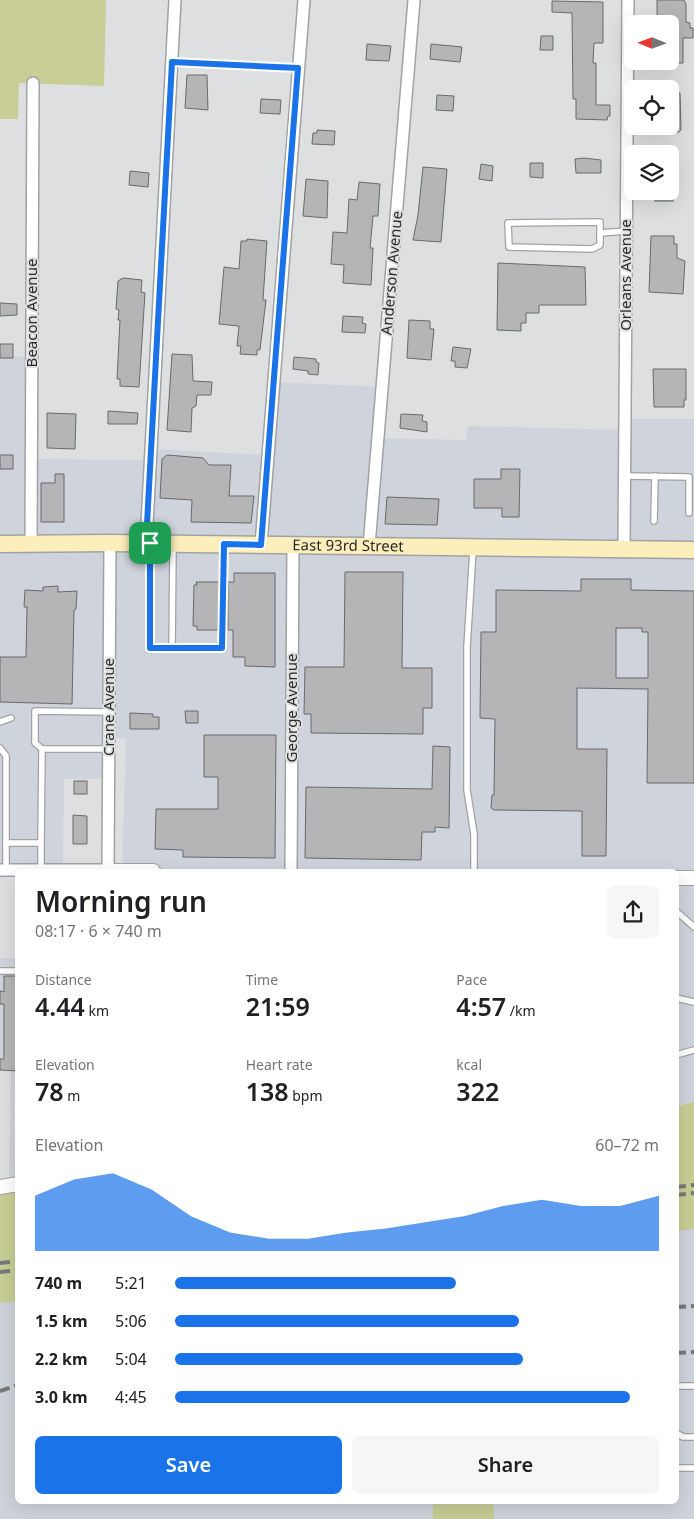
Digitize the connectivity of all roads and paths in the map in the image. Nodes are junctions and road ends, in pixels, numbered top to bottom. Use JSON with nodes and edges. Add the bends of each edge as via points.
{"nodes":[{"id":1,"x":175,"y":0,"type":"edge"},
{"id":2,"x":304,"y":0,"type":"edge"},
{"id":3,"x":414,"y":0,"type":"edge"},
{"id":4,"x":628,"y":0,"type":"edge"},
{"id":5,"x":172,"y":62,"type":"junction"},
{"id":6,"x":298,"y":68,"type":"junction"},
{"id":7,"x":33,"y":83,"type":"dead end"},
{"id":8,"x":626,"y":231,"type":"junction"},
{"id":9,"x":600,"y":233,"type":"junction"},
{"id":10,"x":625,"y":476,"type":"junction"},
{"id":11,"x":655,"y":476,"type":"junction"},
{"id":12,"x":690,"y":513,"type":"dead end"},
{"id":13,"x":654,"y":520,"type":"dead end"},
{"id":14,"x":110,"y":543,"type":"junction"},
{"id":15,"x":148,"y":543,"type":"junction"},
{"id":16,"x":0,"y":544,"type":"edge"},
{"id":17,"x":30,"y":544,"type":"junction"},
{"id":18,"x":173,"y":544,"type":"junction"},
{"id":19,"x":224,"y":544,"type":"junction"},
{"id":20,"x":261,"y":545,"type":"junction"},
{"id":21,"x":293,"y":545,"type":"junction"},
{"id":22,"x":369,"y":546,"type":"junction"},
{"id":23,"x":474,"y":547,"type":"junction"},
{"id":24,"x":624,"y":549,"type":"junction"},
{"id":25,"x":694,"y":550,"type":"edge"},
{"id":26,"x":172,"y":648,"type":"junction"},
{"id":27,"x":109,"y":712,"type":"junction"},
{"id":28,"x":11,"y":718,"type":"dead end"},
{"id":29,"x":0,"y":722,"type":"edge"},
{"id":30,"x":0,"y":748,"type":"edge"},
{"id":31,"x":42,"y":749,"type":"junction"},
{"id":32,"x":108,"y":749,"type":"junction"},
{"id":33,"x":6,"y":843,"type":"junction"},
{"id":34,"x":41,"y":843,"type":"junction"},
{"id":35,"x":41,"y":869,"type":"edge"},
{"id":36,"x":108,"y":869,"type":"edge"},
{"id":37,"x":291,"y":869,"type":"edge"},
{"id":38,"x":474,"y":869,"type":"edge"},
{"id":39,"x":3,"y":870,"type":"edge"},
{"id":40,"x":679,"y":878,"type":"edge"},
{"id":41,"x":694,"y":878,"type":"edge"},
{"id":42,"x":679,"y":914,"type":"edge"},
{"id":43,"x":694,"y":926,"type":"edge"},
{"id":44,"x":0,"y":971,"type":"edge"},
{"id":45,"x":15,"y":971,"type":"edge"},
{"id":46,"x":679,"y":999,"type":"edge"},
{"id":47,"x":694,"y":1002,"type":"edge"},
{"id":48,"x":694,"y":1050,"type":"edge"},
{"id":49,"x":679,"y":1054,"type":"edge"},
{"id":50,"x":15,"y":1184,"type":"edge"},
{"id":51,"x":0,"y":1187,"type":"edge"},
{"id":52,"x":679,"y":1386,"type":"edge"},
{"id":53,"x":694,"y":1386,"type":"edge"},
{"id":54,"x":679,"y":1435,"type":"edge"},
{"id":55,"x":694,"y":1437,"type":"edge"},
{"id":56,"x":679,"y":1468,"type":"edge"},
{"id":57,"x":694,"y":1468,"type":"edge"}],
"edges":[{"from":1,"to":5,"type":"street"},
{"from":2,"to":6,"type":"street"},
{"from":3,"to":22,"type":"street","name":"Anderson Avenue"},
{"from":4,"to":8,"type":"street","name":"Orleans Avenue"},
{"from":5,"to":6,"type":"lane"},
{"from":5,"to":15,"type":"street"},
{"from":6,"to":20,"type":"street"},
{"from":7,"to":17,"type":"street","name":"Beacon Avenue"},
{"from":8,"to":9,"type":"lane"},
{"from":8,"to":10,"type":"street","name":"Orleans Avenue"},
{"from":9,"to":9,"type":"lane","via":[[600,222],[508,223],[509,247],[592,249],[600,246]]},
{"from":10,"to":11,"type":"lane"},
{"from":10,"to":24,"type":"street","name":"Orleans Avenue"},
{"from":11,"to":12,"type":"lane","via":[[689,477]]},
{"from":11,"to":13,"type":"lane"},
{"from":14,"to":15,"type":"main road","name":"East 93rd Street"},
{"from":14,"to":17,"type":"main road","name":"East 93rd Street"},
{"from":14,"to":27,"type":"street","name":"Crane Avenue"},
{"from":15,"to":18,"type":"main road","name":"East 93rd Street"},
{"from":15,"to":26,"type":"lane","via":[[150,648]]},
{"from":16,"to":17,"type":"main road","name":"East 93rd Street"},
{"from":18,"to":19,"type":"main road","name":"East 93rd Street"},
{"from":18,"to":26,"type":"lane"},
{"from":19,"to":20,"type":"main road","name":"East 93rd Street"},
{"from":19,"to":26,"type":"lane","via":[[222,648]]},
{"from":20,"to":21,"type":"main road","name":"East 93rd Street"},
{"from":21,"to":22,"type":"main road","name":"East 93rd Street"},
{"from":21,"to":37,"type":"street","name":"George Avenue"},
{"from":22,"to":23,"type":"main road","name":"East 93rd Street"},
{"from":23,"to":24,"type":"main road","name":"East 93rd Street"},
{"from":23,"to":38,"type":"lane","via":[[467,666],[467,790],[474,834]]},
{"from":24,"to":25,"type":"main road","name":"East 93rd Street"},
{"from":27,"to":31,"type":"lane","via":[[35,711],[35,743]]},
{"from":27,"to":32,"type":"street","name":"Crane Avenue"},
{"from":28,"to":29,"type":"lane"},
{"from":30,"to":33,"type":"lane","via":[[6,756]]},
{"from":31,"to":32,"type":"lane"},
{"from":31,"to":34,"type":"lane"},
{"from":32,"to":36,"type":"street","name":"Crane Avenue"},
{"from":33,"to":34,"type":"lane"},
{"from":33,"to":39,"type":"lane"},
{"from":34,"to":35,"type":"lane"},
{"from":40,"to":41,"type":"street"},
{"from":42,"to":43,"type":"lane"},
{"from":44,"to":45,"type":"lane"},
{"from":46,"to":47,"type":"lane"},
{"from":48,"to":49,"type":"lane"},
{"from":50,"to":51,"type":"street"},
{"from":52,"to":53,"type":"lane"},
{"from":54,"to":55,"type":"lane"},
{"from":56,"to":57,"type":"lane"}]}
